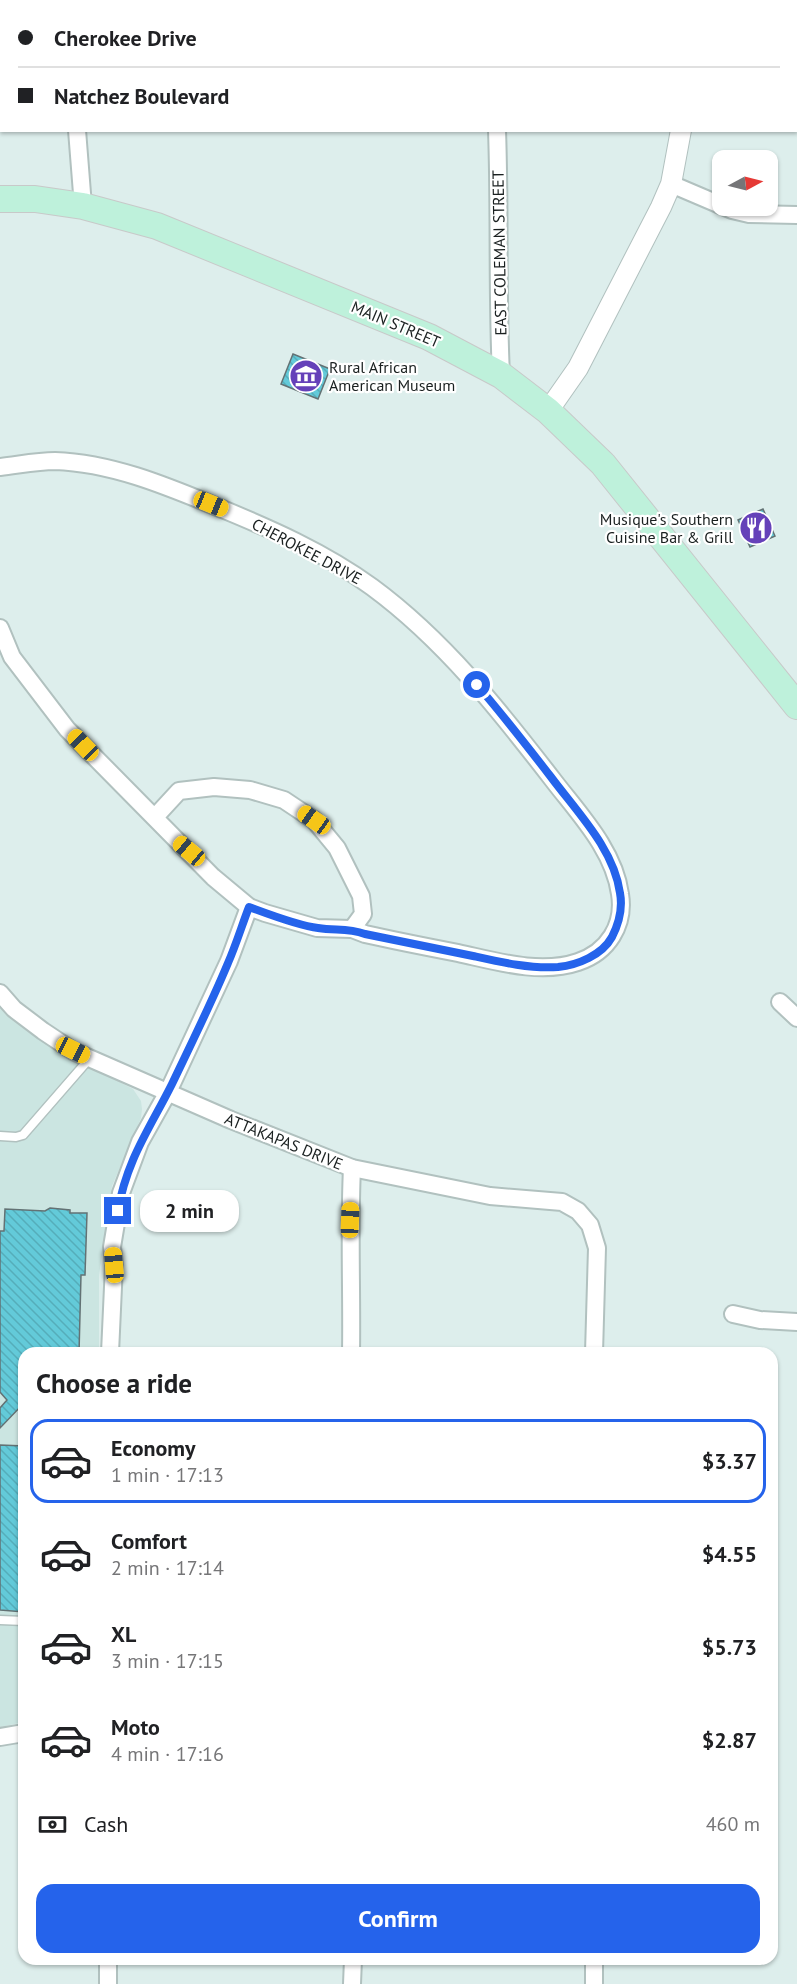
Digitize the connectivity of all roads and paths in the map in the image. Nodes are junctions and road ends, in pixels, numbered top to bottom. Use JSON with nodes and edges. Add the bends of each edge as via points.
{"nodes":[{"id":1,"x":77,"y":132,"type":"edge"},
{"id":2,"x":497,"y":132,"type":"edge"},
{"id":3,"x":681,"y":132,"type":"edge"},
{"id":4,"x":671,"y":184,"type":"junction"},
{"id":5,"x":0,"y":199,"type":"edge"},
{"id":6,"x":82,"y":206,"type":"junction"},
{"id":7,"x":797,"y":215,"type":"edge"},
{"id":8,"x":501,"y":375,"type":"junction"},
{"id":9,"x":548,"y":411,"type":"junction"},
{"id":10,"x":0,"y":467,"type":"edge"},
{"id":11,"x":0,"y":628,"type":"edge"},
{"id":12,"x":797,"y":706,"type":"edge"},
{"id":13,"x":155,"y":817,"type":"junction"},
{"id":14,"x":249,"y":907,"type":"junction"},
{"id":15,"x":352,"y":929,"type":"junction"},
{"id":16,"x":0,"y":993,"type":"edge"},
{"id":17,"x":780,"y":1002,"type":"dead end"},
{"id":18,"x":797,"y":1018,"type":"edge"},
{"id":19,"x":90,"y":1058,"type":"junction"},
{"id":20,"x":168,"y":1092,"type":"junction"},
{"id":21,"x":0,"y":1136,"type":"edge"},
{"id":22,"x":351,"y":1168,"type":"junction"},
{"id":23,"x":732,"y":1314,"type":"dead end"},
{"id":24,"x":797,"y":1322,"type":"edge"},
{"id":25,"x":110,"y":1347,"type":"edge"},
{"id":26,"x":351,"y":1347,"type":"edge"},
{"id":27,"x":594,"y":1347,"type":"edge"},
{"id":28,"x":0,"y":1620,"type":"edge"},
{"id":29,"x":18,"y":1621,"type":"edge"},
{"id":30,"x":18,"y":1734,"type":"edge"},
{"id":31,"x":0,"y":1737,"type":"edge"},
{"id":32,"x":108,"y":1965,"type":"edge"},
{"id":33,"x":353,"y":1965,"type":"edge"},
{"id":34,"x":594,"y":1965,"type":"edge"},
{"id":35,"x":108,"y":1984,"type":"edge"},
{"id":36,"x":352,"y":1984,"type":"edge"},
{"id":37,"x":594,"y":1984,"type":"edge"}],
"edges":[{"from":1,"to":6,"type":"street"},
{"from":2,"to":8,"type":"street","name":"EAST COLEMAN STREET"},
{"from":3,"to":4,"type":"street"},
{"from":4,"to":7,"type":"street","via":[[732,210]]},
{"from":4,"to":9,"type":"street","via":[[578,368]]},
{"from":5,"to":6,"type":"main road","name":"MAIN STREET"},
{"from":6,"to":8,"type":"main road","name":"MAIN STREET","via":[[168,230],[429,337]]},
{"from":8,"to":9,"type":"main road","name":"MAIN STREET"},
{"from":9,"to":12,"type":"main road","name":"MAIN STREET","via":[[603,465]]},
{"from":10,"to":15,"type":"street","name":"CHEROKEE DRIVE","via":[[55,461],[126,473],[278,532],[371,586],[426,633],[500,712],[589,827],[608,858],[620,892],[617,928],[608,944],[594,955],[561,967],[507,963]]},
{"from":11,"to":13,"type":"street","via":[[12,657],[67,729]]},
{"from":13,"to":14,"type":"street","via":[[213,878]]},
{"from":13,"to":15,"type":"street","via":[[179,791],[214,787],[250,790],[284,800],[314,820],[337,848],[362,896],[363,914]]},
{"from":14,"to":15,"type":"street","name":"CHEROKEE DRIVE","via":[[317,928]]},
{"from":14,"to":20,"type":"street","via":[[229,961]]},
{"from":16,"to":19,"type":"street","name":"ATTAKAPAS DRIVE","via":[[43,1031]]},
{"from":17,"to":18,"type":"street"},
{"from":19,"to":20,"type":"street","name":"ATTAKAPAS DRIVE"},
{"from":19,"to":21,"type":"lane","via":[[23,1135]]},
{"from":20,"to":22,"type":"street","name":"ATTAKAPAS DRIVE"},
{"from":20,"to":25,"type":"street","via":[[140,1142],[121,1193],[112,1247]]},
{"from":22,"to":26,"type":"street"},
{"from":22,"to":27,"type":"street","name":"ATTAKAPAS DRIVE","via":[[490,1196],[562,1202],[578,1211],[590,1225],[597,1248]]},
{"from":23,"to":24,"type":"street"},
{"from":28,"to":29,"type":"lane"},
{"from":30,"to":31,"type":"street"},
{"from":32,"to":35,"type":"street"},
{"from":33,"to":36,"type":"street"},
{"from":34,"to":37,"type":"street"}]}
